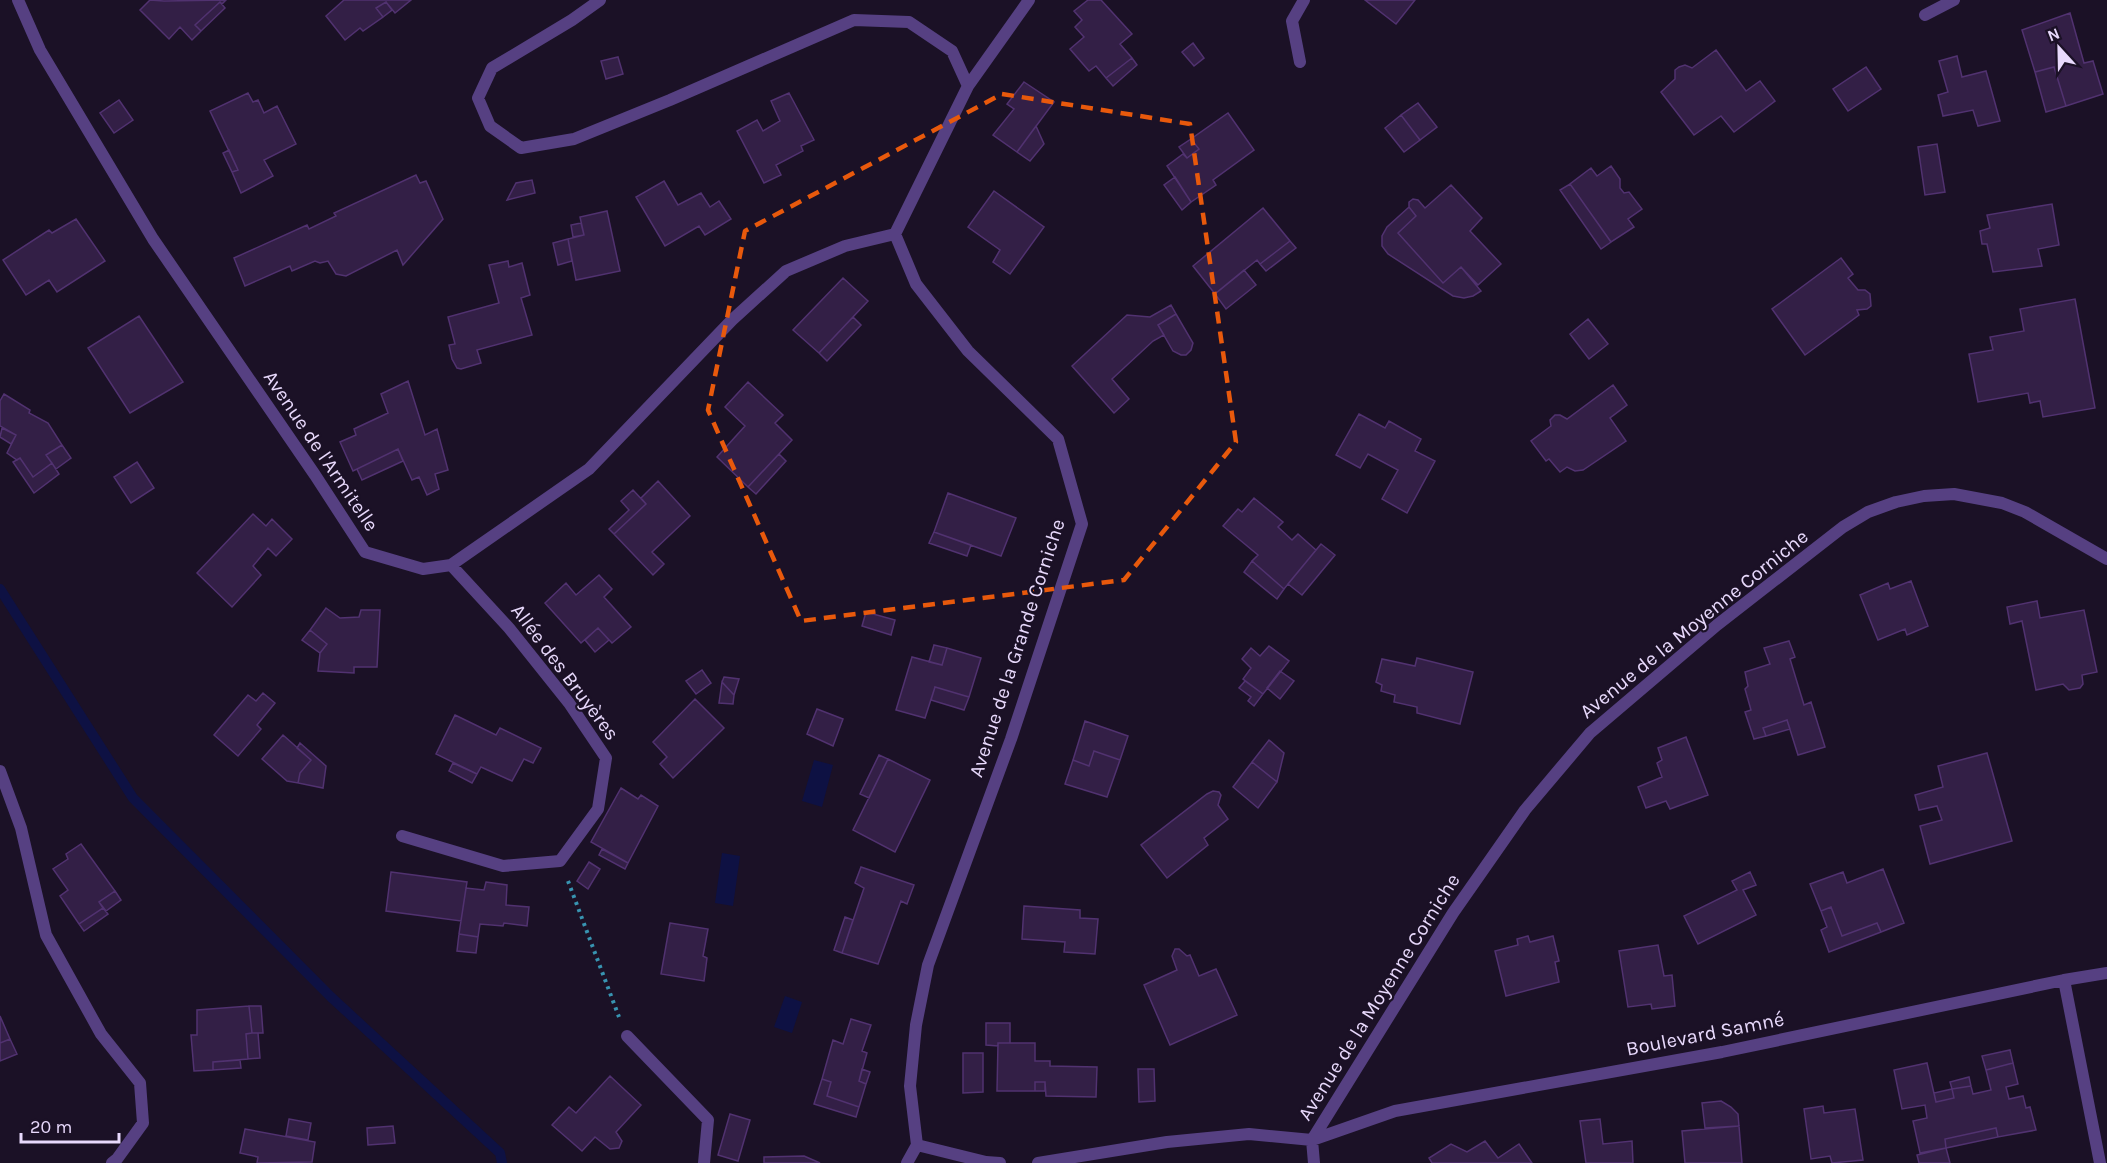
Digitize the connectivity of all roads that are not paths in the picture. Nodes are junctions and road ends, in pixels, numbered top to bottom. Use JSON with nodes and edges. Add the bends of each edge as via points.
{"nodes":[{"id":1,"x":18,"y":0,"type":"edge"},
{"id":2,"x":600,"y":0,"type":"edge"},
{"id":3,"x":1029,"y":0,"type":"edge"},
{"id":4,"x":1304,"y":0,"type":"edge"},
{"id":5,"x":1954,"y":0,"type":"edge"},
{"id":6,"x":1925,"y":15,"type":"dead end"},
{"id":7,"x":1300,"y":62,"type":"dead end"},
{"id":8,"x":968,"y":86,"type":"junction"},
{"id":9,"x":895,"y":234,"type":"junction"},
{"id":10,"x":2107,"y":559,"type":"edge"},
{"id":11,"x":451,"y":565,"type":"junction"},
{"id":12,"x":0,"y":771,"type":"edge"},
{"id":13,"x":402,"y":836,"type":"dead end"},
{"id":14,"x":2107,"y":973,"type":"edge"},
{"id":15,"x":2064,"y":980,"type":"junction"},
{"id":16,"x":627,"y":1036,"type":"road end"},
{"id":17,"x":1312,"y":1140,"type":"junction"},
{"id":18,"x":918,"y":1145,"type":"junction"},
{"id":19,"x":112,"y":1163,"type":"edge"},
{"id":20,"x":704,"y":1163,"type":"edge"},
{"id":21,"x":907,"y":1163,"type":"edge"},
{"id":22,"x":1000,"y":1163,"type":"edge"},
{"id":23,"x":1038,"y":1163,"type":"edge"},
{"id":24,"x":1314,"y":1163,"type":"edge"},
{"id":25,"x":2100,"y":1163,"type":"edge"}],
"edges":[{"from":1,"to":11,"type":"street","name":"Avenue de l'Armitelle","via":[[40,50],[153,239],[364,552],[423,569]]},
{"from":2,"to":8,"type":"street","via":[[492,68],[477,98],[490,126],[521,148],[574,139],[854,20],[909,22],[952,51]]},
{"from":3,"to":8,"type":"street"},
{"from":4,"to":7,"type":"street","via":[[1292,21]]},
{"from":5,"to":6,"type":"street"},
{"from":8,"to":9,"type":"street"},
{"from":9,"to":11,"type":"street","name":"Avenue de l'Armitelle","via":[[845,246],[786,271],[732,320],[589,469]]},
{"from":9,"to":18,"type":"street","name":"Avenue de la Grande Corniche","via":[[916,284],[968,351],[1058,439],[1082,524],[1011,739],[928,965],[916,1025],[910,1086]]},
{"from":10,"to":17,"type":"street","name":"Avenue de la Moyenne Corniche","via":[[2025,512],[1962,495],[1924,496],[1896,502],[1868,512],[1843,528],[1718,625],[1590,733],[1525,810],[1466,895]]},
{"from":11,"to":13,"type":"street","name":"Allée des Bruyères","via":[[539,665],[606,758],[598,809],[560,861],[502,866]]},
{"from":12,"to":19,"type":"street","via":[[21,828],[46,935],[101,1034],[140,1083],[143,1123]]},
{"from":14,"to":15,"type":"street","name":"Boulevard Samné"},
{"from":15,"to":17,"type":"street","name":"Boulevard Samné","via":[[1722,1052],[1395,1111]]},
{"from":15,"to":25,"type":"street"},
{"from":16,"to":20,"type":"street","via":[[708,1120]]},
{"from":17,"to":23,"type":"street","via":[[1249,1134],[1167,1142]]},
{"from":17,"to":24,"type":"street"},
{"from":18,"to":21,"type":"street"},
{"from":18,"to":22,"type":"street"}]}
